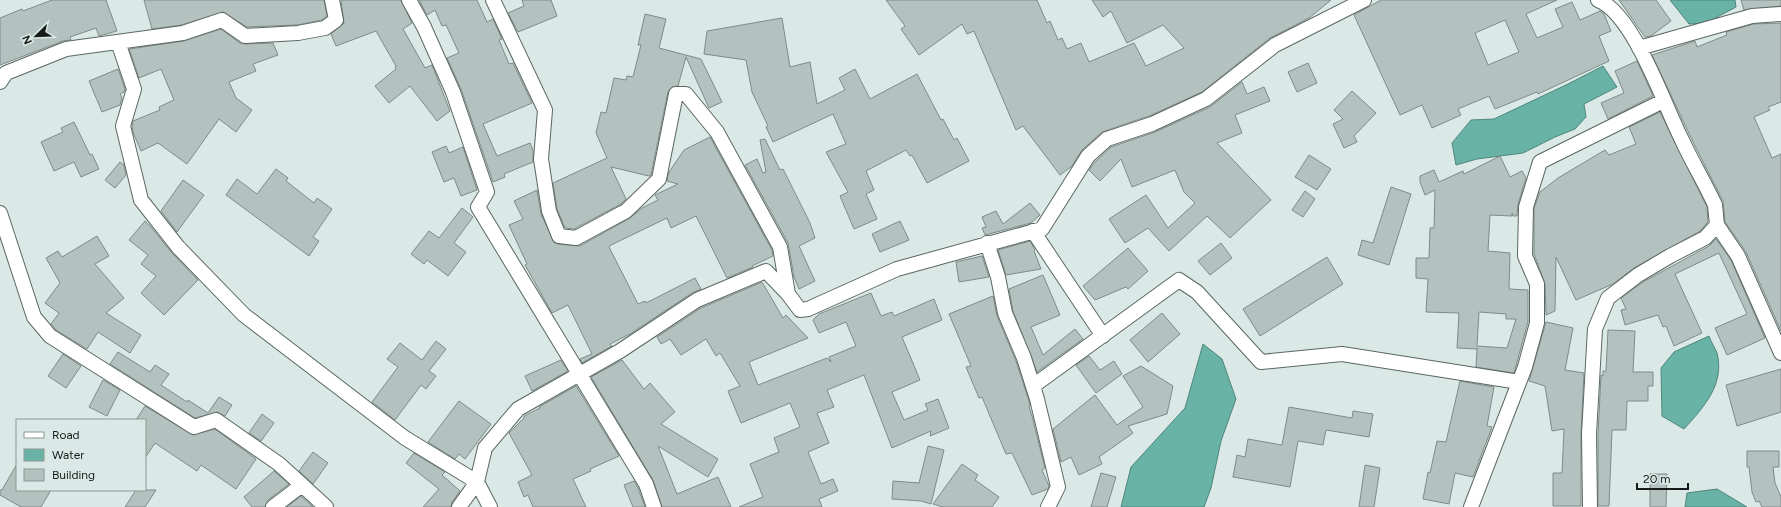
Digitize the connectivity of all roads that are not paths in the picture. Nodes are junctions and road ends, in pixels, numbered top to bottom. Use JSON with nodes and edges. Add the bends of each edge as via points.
{"nodes":[{"id":1,"x":332,"y":0,"type":"edge"},
{"id":2,"x":409,"y":0,"type":"edge"},
{"id":3,"x":493,"y":0,"type":"edge"},
{"id":4,"x":1364,"y":0,"type":"edge"},
{"id":5,"x":1598,"y":0,"type":"edge"},
{"id":6,"x":1781,"y":14,"type":"edge"},
{"id":7,"x":118,"y":42,"type":"junction"},
{"id":8,"x":1639,"y":48,"type":"junction"},
{"id":9,"x":0,"y":82,"type":"edge"},
{"id":10,"x":1663,"y":102,"type":"junction"},
{"id":11,"x":0,"y":213,"type":"edge"},
{"id":12,"x":1718,"y":225,"type":"junction"},
{"id":13,"x":1033,"y":231,"type":"junction"},
{"id":14,"x":987,"y":243,"type":"junction"},
{"id":15,"x":788,"y":294,"type":"junction"},
{"id":16,"x":1103,"y":336,"type":"junction"},
{"id":17,"x":1781,"y":353,"type":"edge"},
{"id":18,"x":579,"y":374,"type":"junction"},
{"id":19,"x":1520,"y":382,"type":"junction"},
{"id":20,"x":1033,"y":386,"type":"junction"},
{"id":21,"x":477,"y":482,"type":"junction"},
{"id":22,"x":302,"y":485,"type":"junction"},
{"id":23,"x":273,"y":507,"type":"edge"},
{"id":24,"x":326,"y":507,"type":"edge"},
{"id":25,"x":459,"y":507,"type":"edge"},
{"id":26,"x":490,"y":507,"type":"edge"},
{"id":27,"x":654,"y":507,"type":"edge"},
{"id":28,"x":1048,"y":507,"type":"edge"},
{"id":29,"x":1471,"y":507,"type":"edge"},
{"id":30,"x":1590,"y":507,"type":"edge"}],
"edges":[{"from":1,"to":7,"type":"street","via":[[336,20],[325,28],[298,33],[246,36],[222,20],[183,33]]},
{"from":2,"to":18,"type":"street","via":[[453,92],[487,192],[478,207]]},
{"from":3,"to":15,"type":"street","via":[[545,110],[541,159],[549,211],[559,236],[576,238],[626,211],[659,179],[676,94],[686,94],[717,132],[780,247]]},
{"from":4,"to":13,"type":"street","via":[[1275,45],[1206,99],[1152,124],[1107,140],[1088,156],[1042,229]]},
{"from":5,"to":8,"type":"street","via":[[1606,3],[1621,18]]},
{"from":6,"to":8,"type":"street","via":[[1752,16]]},
{"from":7,"to":9,"type":"street","via":[[66,49],[6,73]]},
{"from":7,"to":21,"type":"street","via":[[134,89],[124,126],[141,200],[178,247],[244,315],[405,438]]},
{"from":8,"to":10,"type":"street"},
{"from":10,"to":12,"type":"street","via":[[1715,205]]},
{"from":10,"to":19,"type":"street","via":[[1540,162],[1526,207],[1525,256],[1537,284],[1537,323]]},
{"from":11,"to":22,"type":"street","via":[[34,317],[50,336],[194,427],[216,420],[279,464]]},
{"from":12,"to":17,"type":"street","via":[[1738,256]]},
{"from":12,"to":30,"type":"street","via":[[1705,238],[1638,275],[1608,298],[1595,329],[1589,434]]},
{"from":13,"to":14,"type":"street"},
{"from":13,"to":16,"type":"street"},
{"from":14,"to":15,"type":"street","via":[[897,269],[808,309],[800,310]]},
{"from":14,"to":20,"type":"street","via":[[998,277],[1005,313]]},
{"from":15,"to":18,"type":"street","via":[[766,271],[697,300],[620,351]]},
{"from":16,"to":19,"type":"street","via":[[1179,280],[1197,292],[1261,362],[1342,354]]},
{"from":16,"to":20,"type":"street"},
{"from":18,"to":21,"type":"street","via":[[518,409],[485,448]]},
{"from":18,"to":27,"type":"street","via":[[646,484]]},
{"from":19,"to":29,"type":"street"},
{"from":20,"to":28,"type":"street","via":[[1058,487]]},
{"from":21,"to":25,"type":"street"},
{"from":21,"to":26,"type":"street"},
{"from":22,"to":23,"type":"street"},
{"from":22,"to":24,"type":"street"}]}
